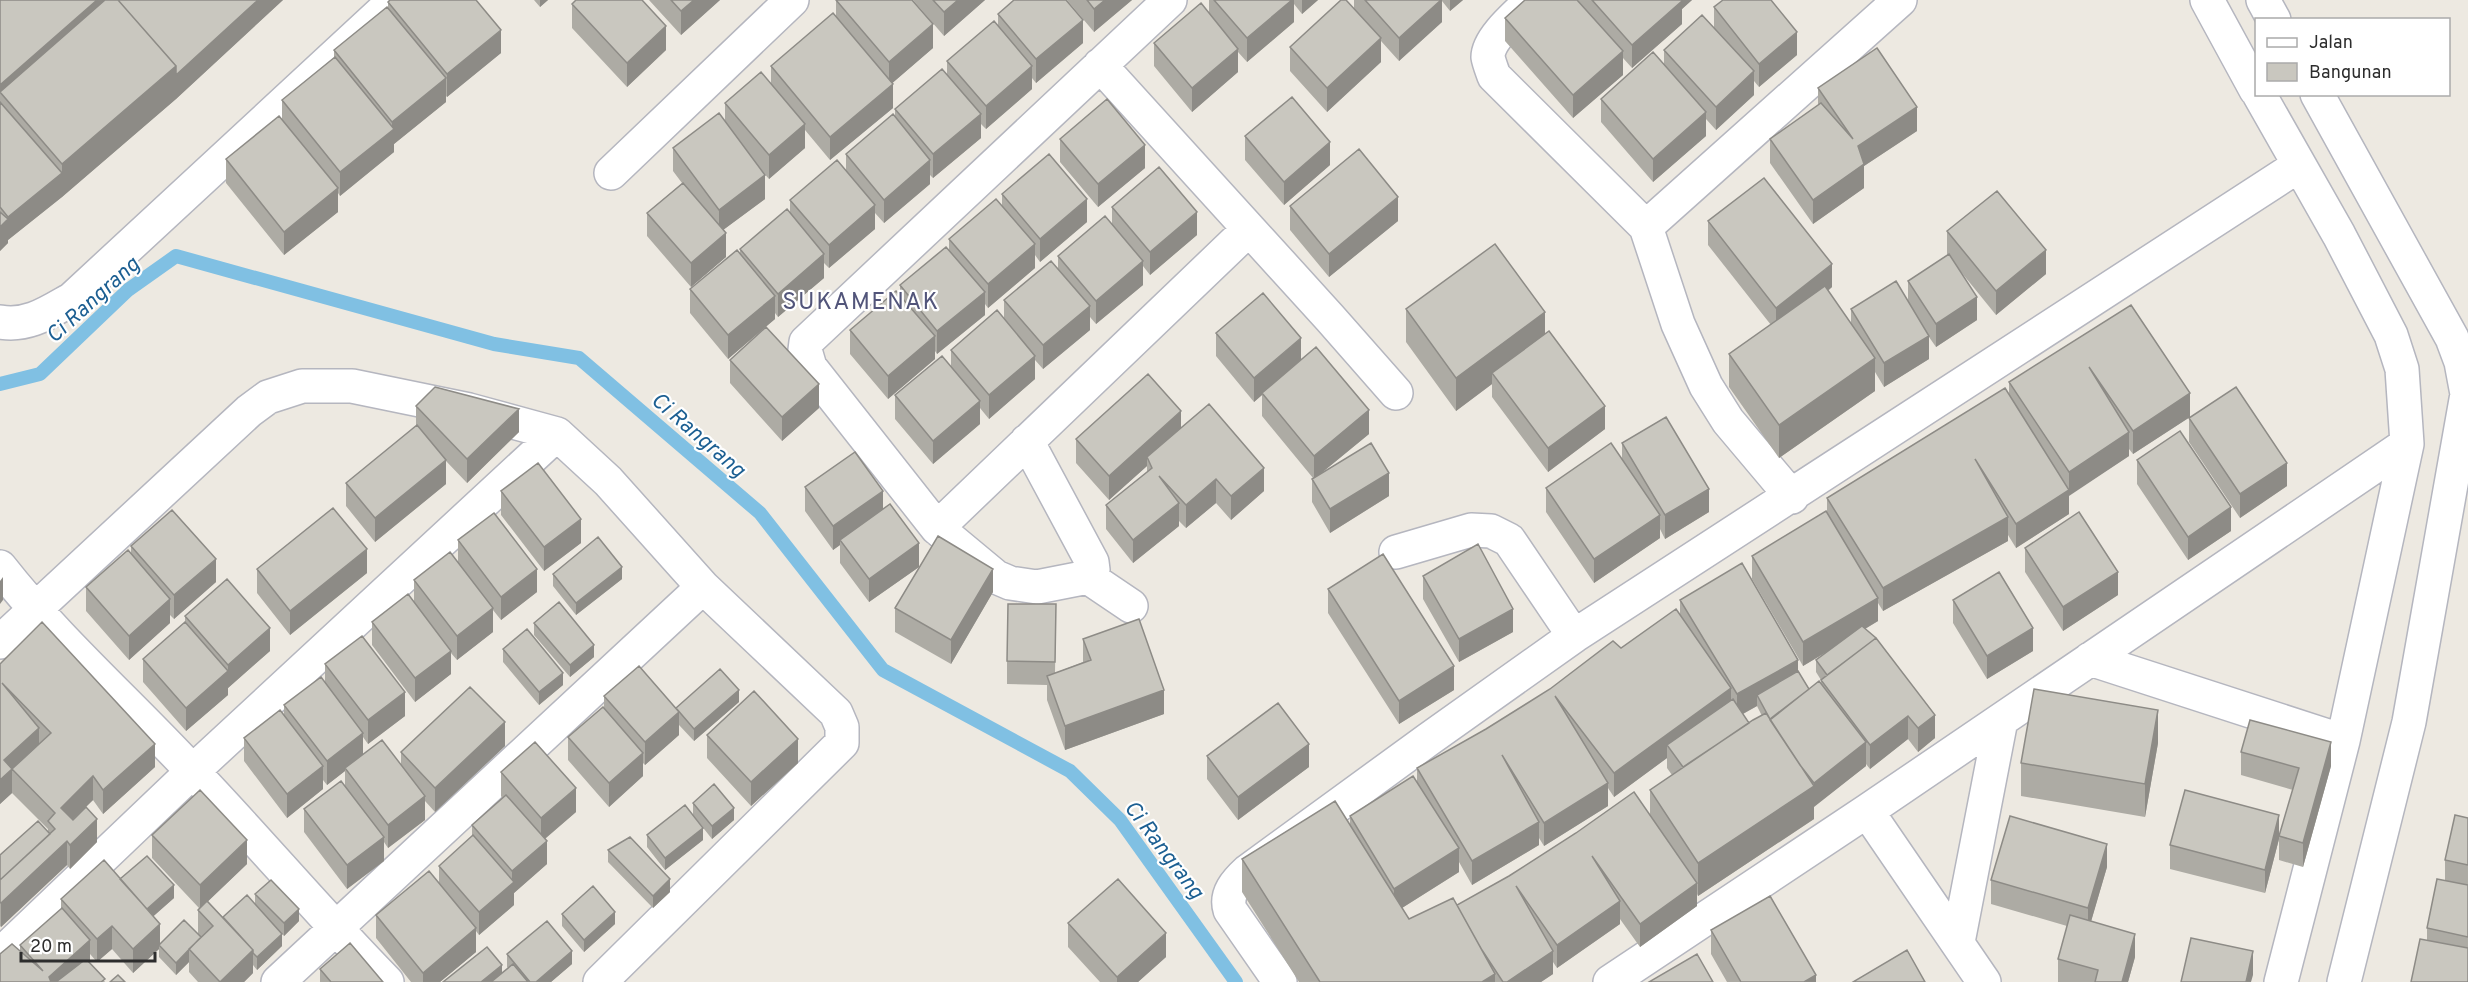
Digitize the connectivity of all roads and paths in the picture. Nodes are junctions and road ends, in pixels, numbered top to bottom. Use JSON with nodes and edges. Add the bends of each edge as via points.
{"nodes":[{"id":1,"x":395,"y":0,"type":"edge"},
{"id":2,"x":792,"y":0,"type":"edge"},
{"id":3,"x":1170,"y":0,"type":"edge"},
{"id":4,"x":1532,"y":0,"type":"edge"},
{"id":5,"x":1900,"y":0,"type":"edge"},
{"id":6,"x":2207,"y":0,"type":"edge"},
{"id":7,"x":2263,"y":0,"type":"edge"},
{"id":8,"x":2273,"y":18,"type":"edge"},
{"id":9,"x":1100,"y":65,"type":"junction"},
{"id":10,"x":2255,"y":88,"type":"edge"},
{"id":11,"x":2260,"y":96,"type":"edge"},
{"id":12,"x":2318,"y":96,"type":"edge"},
{"id":13,"x":2298,"y":166,"type":"junction"},
{"id":14,"x":610,"y":173,"type":"dead end"},
{"id":15,"x":1646,"y":227,"type":"junction"},
{"id":16,"x":1249,"y":229,"type":"junction"},
{"id":17,"x":0,"y":322,"type":"edge"},
{"id":18,"x":1396,"y":393,"type":"dead end"},
{"id":19,"x":558,"y":434,"type":"junction"},
{"id":20,"x":1027,"y":441,"type":"junction"},
{"id":21,"x":2407,"y":444,"type":"junction"},
{"id":22,"x":1792,"y":497,"type":"junction"},
{"id":23,"x":937,"y":528,"type":"junction"},
{"id":24,"x":1396,"y":552,"type":"dead end"},
{"id":25,"x":0,"y":567,"type":"edge"},
{"id":26,"x":1088,"y":577,"type":"junction"},
{"id":27,"x":703,"y":587,"type":"junction"},
{"id":28,"x":1131,"y":606,"type":"dead end"},
{"id":29,"x":34,"y":610,"type":"junction"},
{"id":30,"x":1575,"y":636,"type":"junction"},
{"id":31,"x":0,"y":642,"type":"edge"},
{"id":32,"x":2090,"y":659,"type":"junction"},
{"id":33,"x":2001,"y":720,"type":"junction"},
{"id":34,"x":2343,"y":741,"type":"junction"},
{"id":35,"x":193,"y":771,"type":"junction"},
{"id":36,"x":1867,"y":811,"type":"junction"},
{"id":37,"x":334,"y":929,"type":"junction"},
{"id":38,"x":1958,"y":942,"type":"junction"},
{"id":39,"x":0,"y":955,"type":"edge"},
{"id":40,"x":278,"y":982,"type":"edge"},
{"id":41,"x":387,"y":982,"type":"edge"},
{"id":42,"x":600,"y":982,"type":"edge"},
{"id":43,"x":1280,"y":982,"type":"edge"},
{"id":44,"x":1610,"y":982,"type":"edge"},
{"id":45,"x":1984,"y":982,"type":"edge"},
{"id":46,"x":2281,"y":982,"type":"edge"},
{"id":47,"x":2344,"y":982,"type":"edge"}],
"edges":[{"from":1,"to":17,"type":"street","via":[[72,299],[28,322]]},
{"from":2,"to":14,"type":"street"},
{"from":3,"to":9,"type":"street"},
{"from":4,"to":15,"type":"street","via":[[1491,46],[1488,56],[1494,76]]},
{"from":5,"to":15,"type":"street"},
{"from":6,"to":10,"type":"street"},
{"from":7,"to":8,"type":"street"},
{"from":9,"to":16,"type":"street"},
{"from":9,"to":23,"type":"street","via":[[806,342],[810,367]]},
{"from":11,"to":13,"type":"street"},
{"from":12,"to":47,"type":"street","via":[[2452,338],[2467,394],[2409,722]]},
{"from":13,"to":21,"type":"street","via":[[2391,335],[2402,369]]},
{"from":13,"to":22,"type":"street"},
{"from":15,"to":22,"type":"street","via":[[1678,324],[1706,386],[1735,429]]},
{"from":16,"to":18,"type":"street"},
{"from":16,"to":20,"type":"street"},
{"from":19,"to":27,"type":"street","via":[[608,481]]},
{"from":19,"to":29,"type":"street","via":[[469,410],[352,386],[302,386],[283,391],[249,411]]},
{"from":19,"to":35,"type":"street"},
{"from":20,"to":23,"type":"street"},
{"from":20,"to":26,"type":"street","via":[[1092,562],[1093,570]]},
{"from":21,"to":32,"type":"street"},
{"from":21,"to":34,"type":"street"},
{"from":22,"to":30,"type":"street"},
{"from":23,"to":26,"type":"street","via":[[996,577],[1010,583],[1037,587]]},
{"from":24,"to":30,"type":"street","via":[[1471,530],[1491,531],[1509,540]]},
{"from":25,"to":29,"type":"street"},
{"from":26,"to":28,"type":"street"},
{"from":27,"to":37,"type":"street"},
{"from":27,"to":42,"type":"street","via":[[836,713],[842,743]]},
{"from":29,"to":31,"type":"street"},
{"from":29,"to":35,"type":"street"},
{"from":30,"to":43,"type":"street","via":[[1239,879],[1228,899],[1230,910]]},
{"from":32,"to":33,"type":"street"},
{"from":32,"to":34,"type":"street"},
{"from":33,"to":36,"type":"street"},
{"from":33,"to":38,"type":"street"},
{"from":34,"to":46,"type":"street"},
{"from":35,"to":37,"type":"street"},
{"from":35,"to":39,"type":"street"},
{"from":36,"to":38,"type":"street"},
{"from":36,"to":44,"type":"street"},
{"from":37,"to":40,"type":"street"},
{"from":37,"to":41,"type":"street"},
{"from":38,"to":45,"type":"street"}]}
